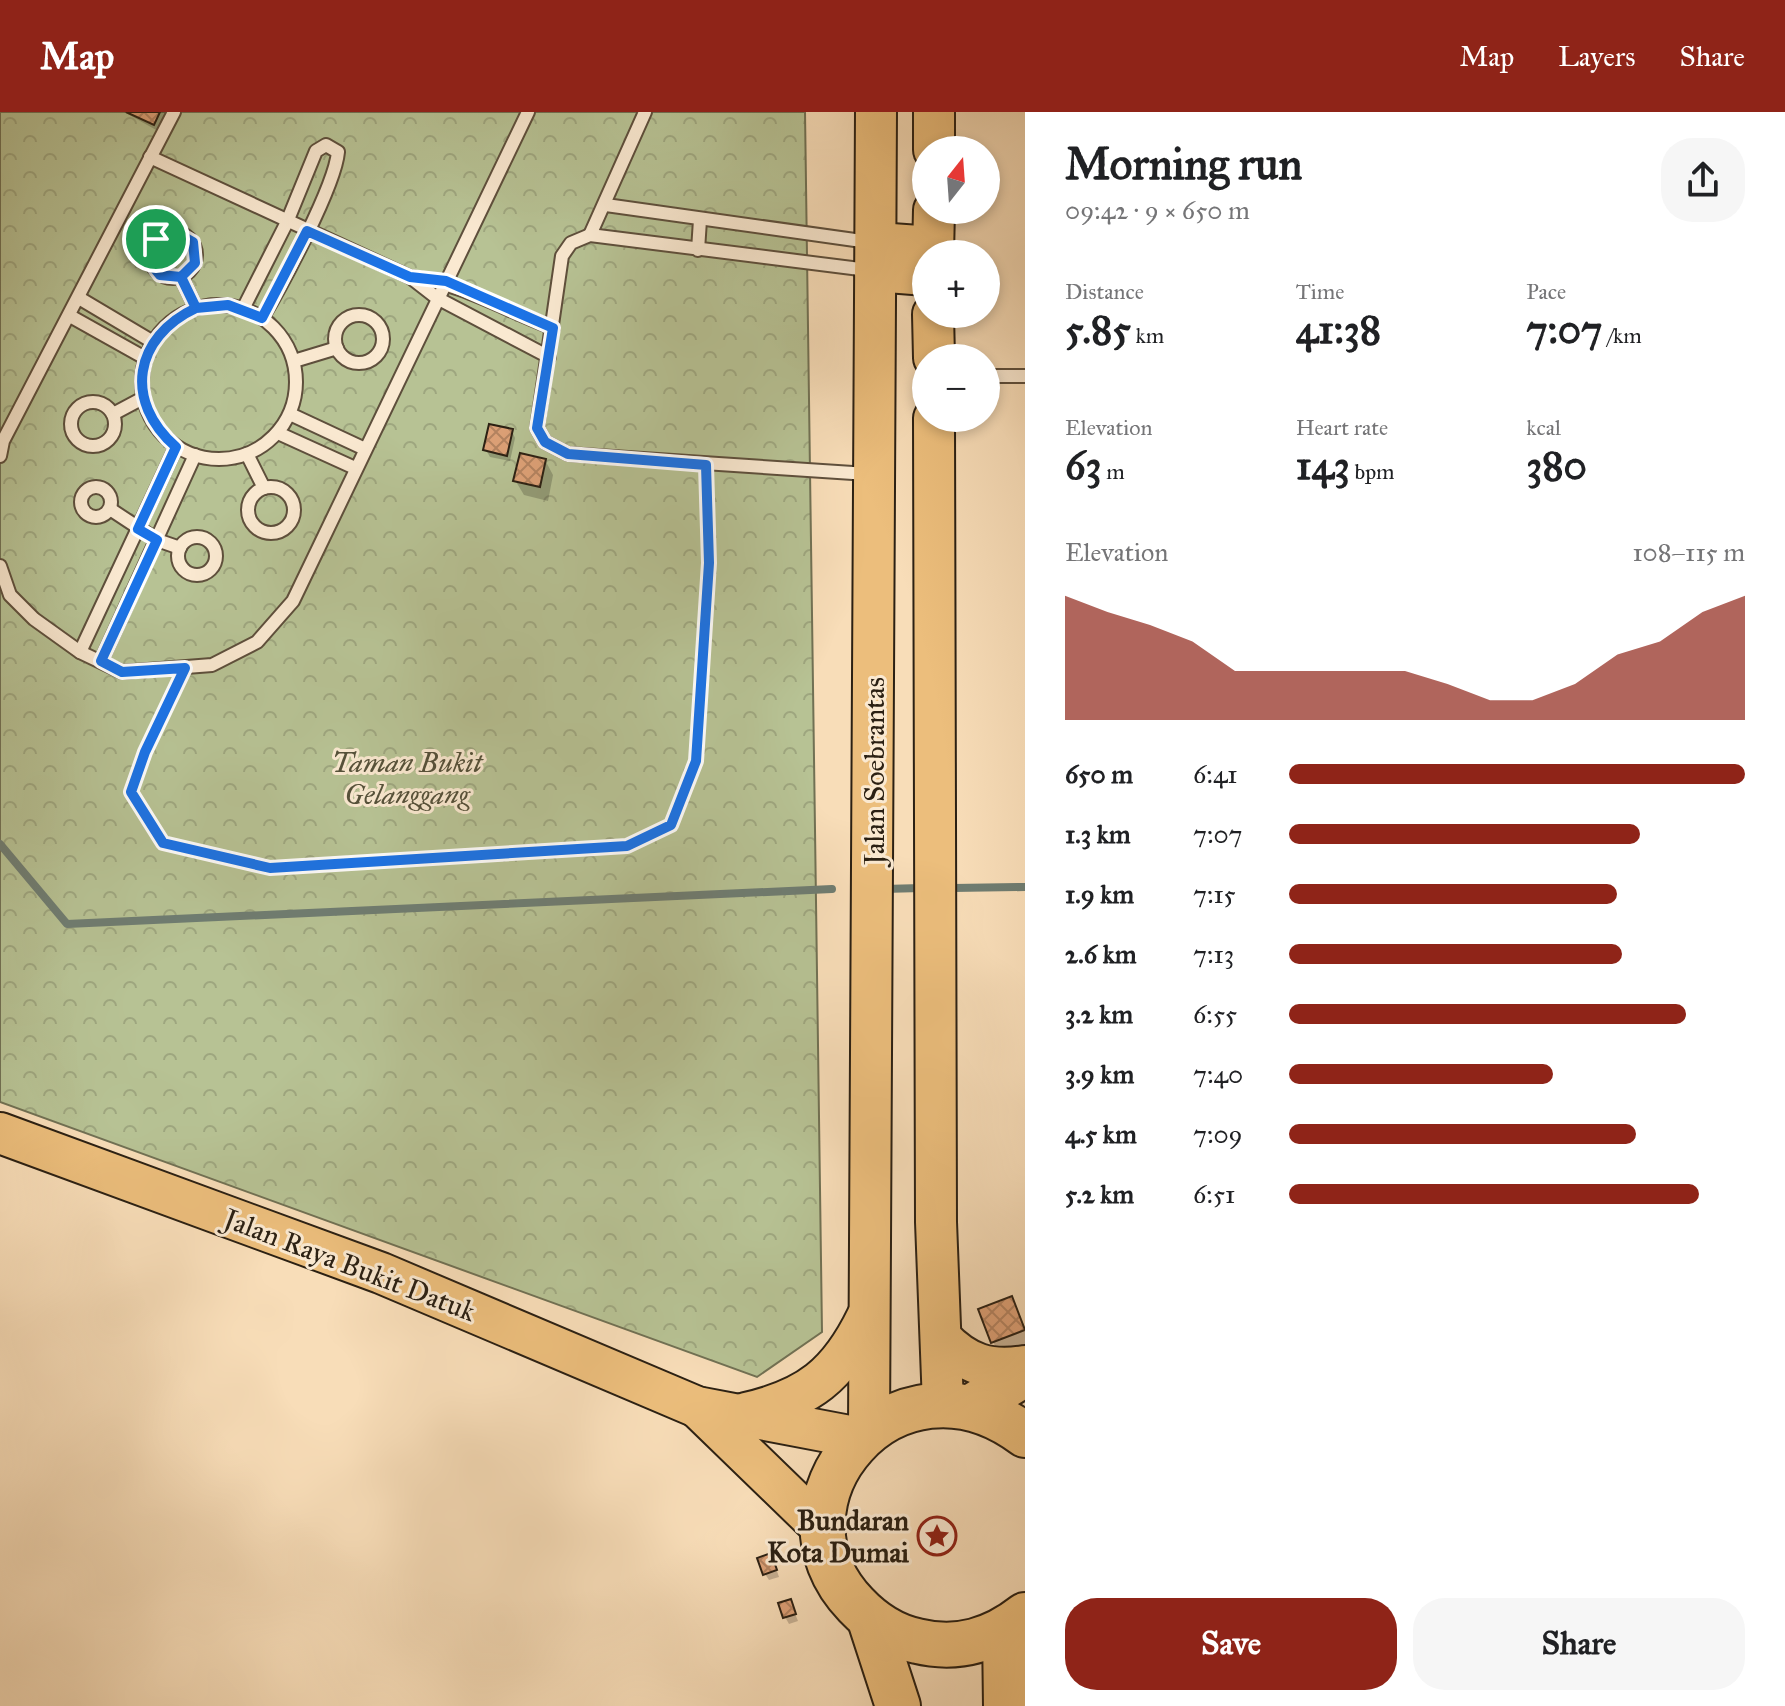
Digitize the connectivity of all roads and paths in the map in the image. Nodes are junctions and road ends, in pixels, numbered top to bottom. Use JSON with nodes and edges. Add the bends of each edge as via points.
{"nodes":[{"id":1,"x":174,"y":112,"type":"edge"},
{"id":2,"x":528,"y":112,"type":"edge"},
{"id":3,"x":645,"y":112,"type":"edge"},
{"id":4,"x":876,"y":112,"type":"edge"},
{"id":5,"x":934,"y":112,"type":"edge"},
{"id":6,"x":934,"y":136,"type":"edge"},
{"id":7,"x":150,"y":157,"type":"junction"},
{"id":8,"x":606,"y":205,"type":"junction"},
{"id":9,"x":700,"y":220,"type":"junction"},
{"id":10,"x":287,"y":222,"type":"junction"},
{"id":11,"x":307,"y":231,"type":"junction"},
{"id":12,"x":590,"y":235,"type":"junction"},
{"id":13,"x":698,"y":250,"type":"junction"},
{"id":14,"x":912,"y":250,"type":"edge"},
{"id":15,"x":876,"y":257,"type":"junction"},
{"id":16,"x":181,"y":277,"type":"dead end"},
{"id":17,"x":410,"y":277,"type":"junction"},
{"id":18,"x":446,"y":281,"type":"junction"},
{"id":19,"x":79,"y":298,"type":"junction"},
{"id":20,"x":437,"y":298,"type":"junction"},
{"id":21,"x":196,"y":308,"type":"junction"},
{"id":22,"x":243,"y":309,"type":"junction"},
{"id":23,"x":70,"y":316,"type":"junction"},
{"id":24,"x":262,"y":318,"type":"junction"},
{"id":25,"x":553,"y":328,"type":"junction"},
{"id":26,"x":153,"y":342,"type":"junction"},
{"id":27,"x":337,"y":348,"type":"dead end"},
{"id":28,"x":549,"y":357,"type":"junction"},
{"id":29,"x":145,"y":358,"type":"junction"},
{"id":30,"x":294,"y":361,"type":"junction"},
{"id":31,"x":1000,"y":376,"type":"edge"},
{"id":32,"x":1025,"y":376,"type":"edge"},
{"id":33,"x":143,"y":398,"type":"junction"},
{"id":34,"x":113,"y":414,"type":"dead end"},
{"id":35,"x":290,"y":414,"type":"junction"},
{"id":36,"x":934,"y":432,"type":"edge"},
{"id":37,"x":278,"y":433,"type":"junction"},
{"id":38,"x":176,"y":447,"type":"junction"},
{"id":39,"x":365,"y":449,"type":"junction"},
{"id":40,"x":247,"y":454,"type":"junction"},
{"id":41,"x":195,"y":455,"type":"junction"},
{"id":42,"x":0,"y":456,"type":"edge"},
{"id":43,"x":706,"y":465,"type":"junction"},
{"id":44,"x":355,"y":468,"type":"junction"},
{"id":45,"x":874,"y":474,"type":"junction"},
{"id":46,"x":264,"y":488,"type":"dead end"},
{"id":47,"x":110,"y":509,"type":"dead end"},
{"id":48,"x":138,"y":529,"type":"junction"},
{"id":49,"x":157,"y":540,"type":"junction"},
{"id":50,"x":180,"y":548,"type":"dead end"},
{"id":51,"x":0,"y":566,"type":"edge"},
{"id":52,"x":80,"y":652,"type":"junction"},
{"id":53,"x":101,"y":661,"type":"junction"},
{"id":54,"x":185,"y":668,"type":"junction"},
{"id":55,"x":0,"y":1133,"type":"edge"},
{"id":56,"x":867,"y":1317,"type":"junction"},
{"id":57,"x":941,"y":1338,"type":"junction"},
{"id":58,"x":1025,"y":1366,"type":"edge"},
{"id":59,"x":1025,"y":1374,"type":"edge"},
{"id":60,"x":957,"y":1405,"type":"junction"},
{"id":61,"x":697,"y":1407,"type":"junction"},
{"id":62,"x":738,"y":1414,"type":"junction"},
{"id":63,"x":864,"y":1434,"type":"junction"},
{"id":64,"x":1025,"y":1435,"type":"edge"},
{"id":65,"x":823,"y":1529,"type":"junction"},
{"id":66,"x":870,"y":1620,"type":"junction"},
{"id":67,"x":1015,"y":1623,"type":"edge"},
{"id":68,"x":898,"y":1706,"type":"edge"},
{"id":69,"x":1006,"y":1706,"type":"edge"}],
"edges":[{"from":1,"to":7,"type":"lane"},
{"from":2,"to":18,"type":"lane"},
{"from":3,"to":8,"type":"lane"},
{"from":4,"to":15,"type":"main road","name":"Jalan Soebrantas"},
{"from":5,"to":6,"type":"main road"},
{"from":7,"to":10,"type":"lane"},
{"from":7,"to":19,"type":"lane"},
{"from":8,"to":9,"type":"lane"},
{"from":8,"to":12,"type":"lane"},
{"from":9,"to":13,"type":"lane"},
{"from":9,"to":15,"type":"lane"},
{"from":10,"to":11,"type":"lane"},
{"from":10,"to":11,"type":"lane","via":[[316,151],[333,147],[338,158]]},
{"from":10,"to":22,"type":"lane"},
{"from":11,"to":17,"type":"lane"},
{"from":11,"to":24,"type":"lane"},
{"from":12,"to":13,"type":"lane"},
{"from":12,"to":25,"type":"lane","via":[[571,243],[562,256]]},
{"from":13,"to":15,"type":"lane"},
{"from":14,"to":15,"type":"main road"},
{"from":15,"to":45,"type":"main road","name":"Jalan Soebrantas"},
{"from":16,"to":21,"type":"lane"},
{"from":17,"to":18,"type":"lane"},
{"from":17,"to":20,"type":"lane"},
{"from":18,"to":20,"type":"lane"},
{"from":18,"to":25,"type":"lane"},
{"from":19,"to":23,"type":"lane"},
{"from":19,"to":26,"type":"lane"},
{"from":20,"to":28,"type":"lane"},
{"from":20,"to":39,"type":"lane"},
{"from":21,"to":22,"type":"lane"},
{"from":21,"to":26,"type":"lane","via":[[164,327]]},
{"from":22,"to":24,"type":"lane"},
{"from":23,"to":29,"type":"lane"},
{"from":23,"to":42,"type":"lane","via":[[3,441]]},
{"from":24,"to":30,"type":"lane","via":[[276,330]]},
{"from":25,"to":28,"type":"lane"},
{"from":26,"to":29,"type":"lane"},
{"from":27,"to":30,"type":"lane"},
{"from":28,"to":43,"type":"lane","via":[[537,428],[545,442],[568,454]]},
{"from":29,"to":33,"type":"lane"},
{"from":30,"to":35,"type":"lane","via":[[296,388]]},
{"from":31,"to":32,"type":"lane"},
{"from":33,"to":34,"type":"lane"},
{"from":33,"to":38,"type":"lane","via":[[160,432]]},
{"from":35,"to":37,"type":"lane"},
{"from":35,"to":39,"type":"lane"},
{"from":36,"to":57,"type":"main road","via":[[936,1222]]},
{"from":37,"to":40,"type":"lane"},
{"from":37,"to":44,"type":"lane"},
{"from":38,"to":41,"type":"lane"},
{"from":38,"to":48,"type":"lane"},
{"from":39,"to":44,"type":"lane"},
{"from":40,"to":41,"type":"lane","via":[[228,459]]},
{"from":40,"to":46,"type":"lane"},
{"from":41,"to":49,"type":"lane"},
{"from":43,"to":45,"type":"lane"},
{"from":43,"to":54,"type":"path","via":[[709,563],[696,761],[671,825],[627,846],[270,868],[163,843],[131,792]]},
{"from":44,"to":54,"type":"lane","via":[[293,601],[257,642],[212,665]]},
{"from":45,"to":56,"type":"main road","name":"Jalan Soebrantas"},
{"from":47,"to":48,"type":"lane"},
{"from":48,"to":49,"type":"lane"},
{"from":48,"to":52,"type":"lane"},
{"from":49,"to":50,"type":"lane"},
{"from":49,"to":53,"type":"lane"},
{"from":51,"to":52,"type":"lane","via":[[10,595]]},
{"from":52,"to":53,"type":"lane"},
{"from":53,"to":54,"type":"lane","via":[[122,672]]},
{"from":55,"to":61,"type":"main road","name":"Jalan Raya Bukit Datuk","via":[[381,1273]]},
{"from":56,"to":62,"type":"main road","via":[[827,1378],[785,1405]]},
{"from":56,"to":63,"type":"main road","name":"Jalan Soebrantas"},
{"from":57,"to":58,"type":"main road","via":[[970,1362],[988,1368]]},
{"from":57,"to":60,"type":"main road"},
{"from":59,"to":60,"type":"highway"},
{"from":60,"to":63,"type":"highway","via":[[904,1411]]},
{"from":60,"to":64,"type":"highway","via":[[1003,1419]]},
{"from":61,"to":62,"type":"main road","name":"Jalan Raya Bukit Datuk"},
{"from":61,"to":65,"type":"main road","name":"Jalan Raya Bukit Datuk"},
{"from":62,"to":63,"type":"main road","name":"Jalan Raya Bukit Datuk"},
{"from":63,"to":65,"type":"highway","via":[[835,1475]]},
{"from":65,"to":66,"type":"highway","via":[[830,1564],[846,1595]]},
{"from":66,"to":67,"type":"highway","via":[[902,1638],[936,1646],[971,1643]]},
{"from":66,"to":68,"type":"highway"},
{"from":67,"to":69,"type":"highway"}]}
